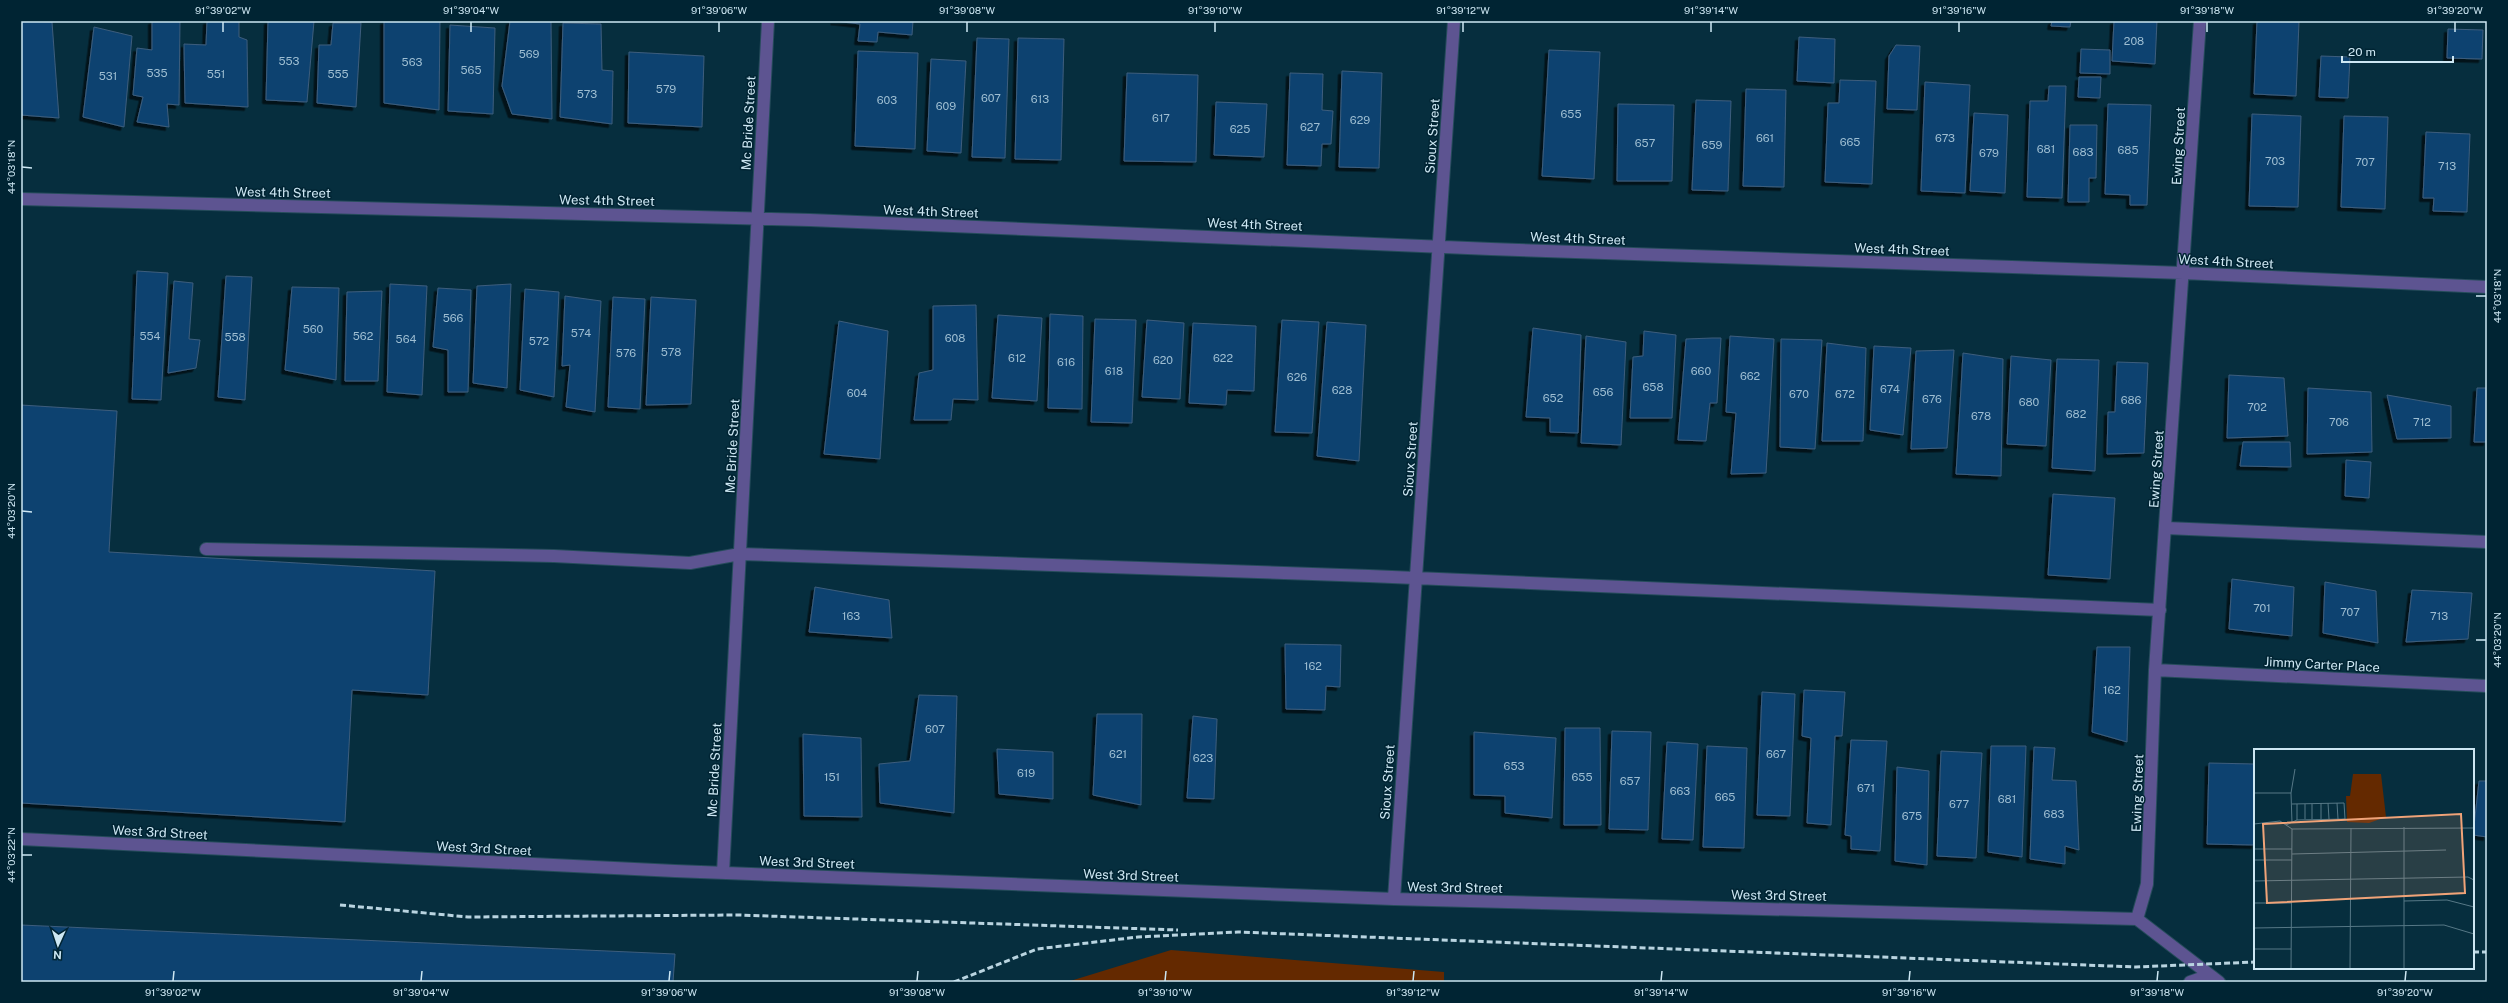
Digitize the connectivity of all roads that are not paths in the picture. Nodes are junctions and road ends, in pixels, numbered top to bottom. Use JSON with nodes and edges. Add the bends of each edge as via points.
{"nodes":[{"id":1,"x":768,"y":21,"type":"edge"},
{"id":2,"x":1454,"y":21,"type":"edge"},
{"id":3,"x":2200,"y":21,"type":"edge"},
{"id":4,"x":21,"y":199,"type":"edge"},
{"id":5,"x":758,"y":219,"type":"junction"},
{"id":6,"x":1439,"y":246,"type":"junction"},
{"id":7,"x":2183,"y":273,"type":"junction"},
{"id":8,"x":2487,"y":287,"type":"edge"},
{"id":9,"x":2166,"y":528,"type":"junction"},
{"id":10,"x":2487,"y":542,"type":"edge"},
{"id":11,"x":206,"y":549,"type":"dead end"},
{"id":12,"x":740,"y":554,"type":"junction"},
{"id":13,"x":1416,"y":579,"type":"junction"},
{"id":14,"x":2160,"y":610,"type":"junction"},
{"id":15,"x":2156,"y":670,"type":"junction"},
{"id":16,"x":2487,"y":686,"type":"edge"},
{"id":17,"x":21,"y":839,"type":"edge"},
{"id":18,"x":723,"y":873,"type":"junction"},
{"id":19,"x":1394,"y":900,"type":"junction"},
{"id":20,"x":2137,"y":919,"type":"junction"},
{"id":21,"x":2214,"y":978,"type":"edge"},
{"id":22,"x":2190,"y":982,"type":"edge"}],
"edges":[{"from":1,"to":5,"type":"street","name":"Mc Bride Street"},
{"from":2,"to":6,"type":"street","name":"Sioux Street"},
{"from":3,"to":7,"type":"street","name":"Ewing Street"},
{"from":4,"to":5,"type":"street","name":"West 4th Street"},
{"from":5,"to":6,"type":"street","name":"West 4th Street"},
{"from":5,"to":12,"type":"street","name":"Mc Bride Street"},
{"from":6,"to":7,"type":"street","name":"West 4th Street"},
{"from":6,"to":13,"type":"street","name":"Sioux Street"},
{"from":7,"to":8,"type":"street","name":"West 4th Street"},
{"from":7,"to":9,"type":"street","name":"Ewing Street"},
{"from":9,"to":10,"type":"street"},
{"from":9,"to":14,"type":"street","name":"Ewing Street"},
{"from":11,"to":12,"type":"street","via":[[554,556],[690,563]]},
{"from":12,"to":13,"type":"street"},
{"from":12,"to":18,"type":"street","name":"Mc Bride Street"},
{"from":13,"to":14,"type":"street"},
{"from":13,"to":19,"type":"street","name":"Sioux Street"},
{"from":14,"to":15,"type":"street","name":"Ewing Street"},
{"from":15,"to":16,"type":"street","name":"Jimmy Carter Place"},
{"from":15,"to":20,"type":"street","name":"Ewing Street","via":[[2147,884]]},
{"from":17,"to":18,"type":"street","name":"West 3rd Street"},
{"from":18,"to":19,"type":"street","name":"West 3rd Street"},
{"from":19,"to":20,"type":"street","name":"West 3rd Street"},
{"from":20,"to":21,"type":"street"},
{"from":21,"to":22,"type":"street"}]}
